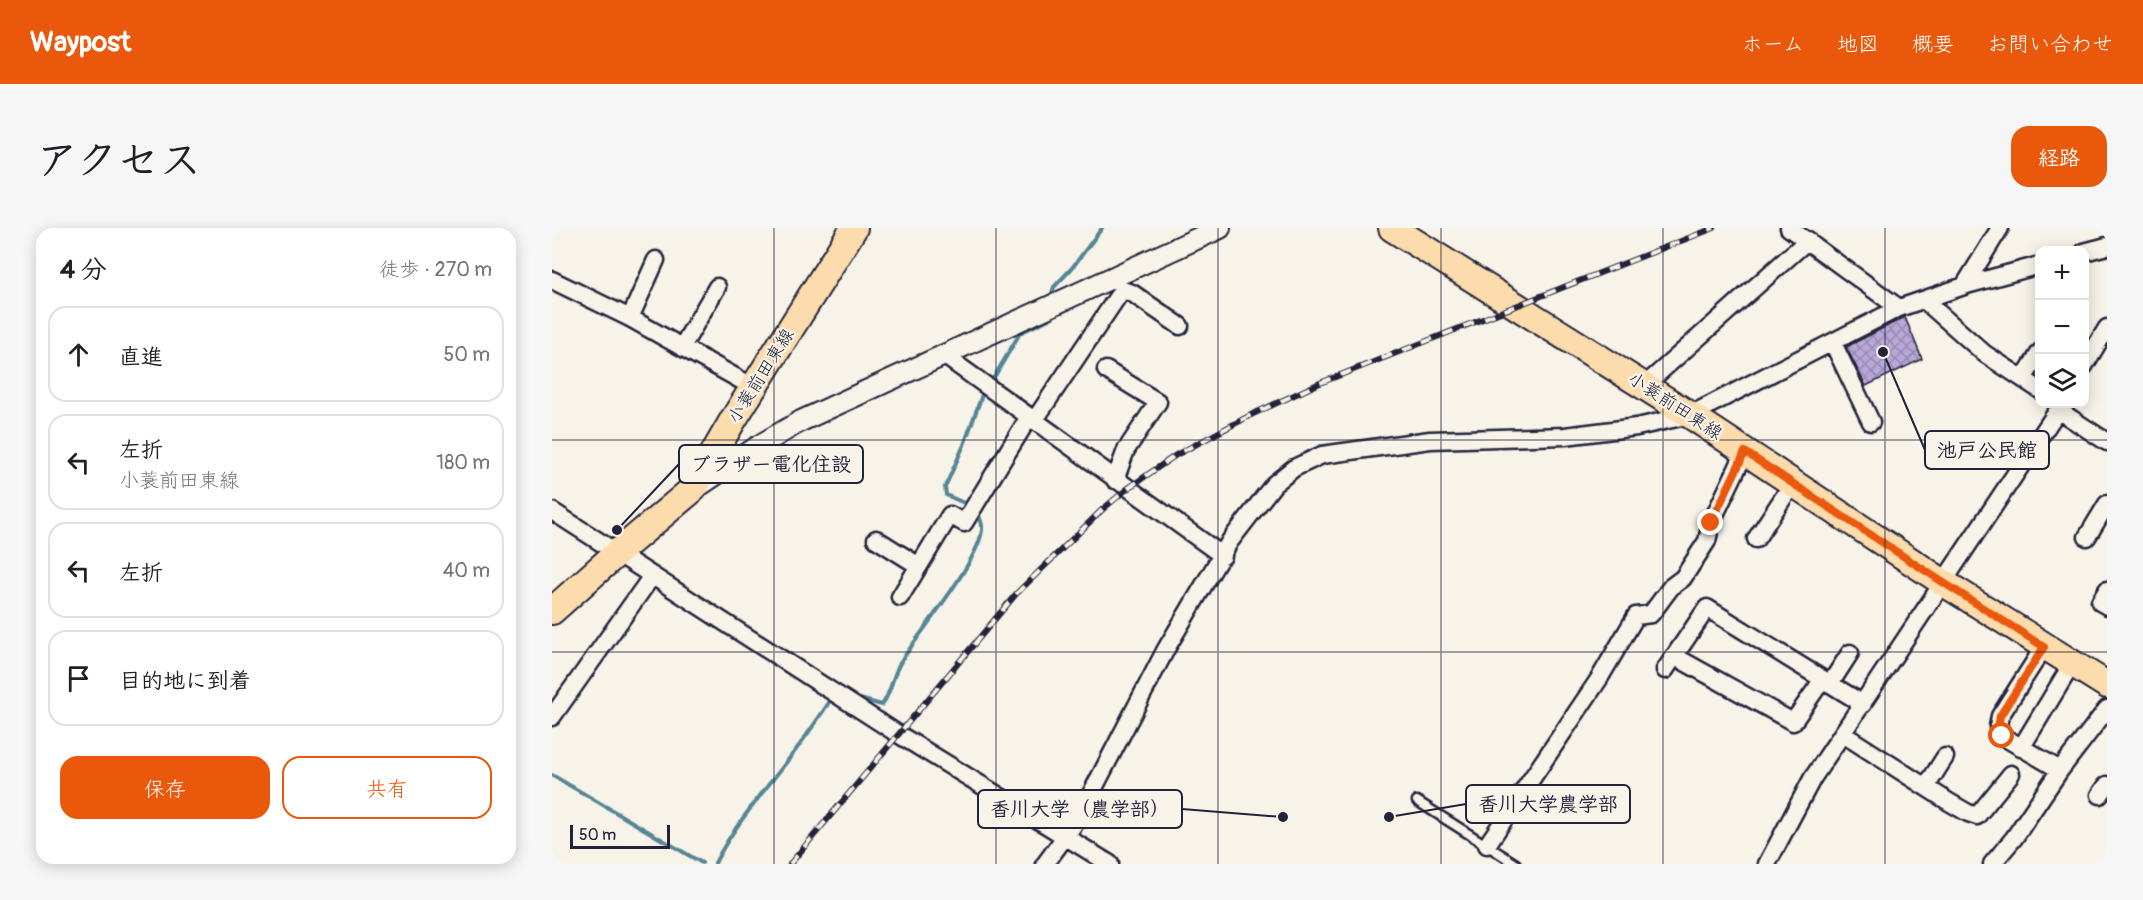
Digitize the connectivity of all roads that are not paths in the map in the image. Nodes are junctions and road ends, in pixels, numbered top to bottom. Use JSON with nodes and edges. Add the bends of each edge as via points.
{"nodes":[{"id":1,"x":854,"y":228,"type":"edge"},
{"id":2,"x":1220,"y":228,"type":"edge"},
{"id":3,"x":1392,"y":228,"type":"edge"},
{"id":4,"x":1790,"y":228,"type":"edge"},
{"id":5,"x":2000,"y":228,"type":"edge"},
{"id":6,"x":1808,"y":240,"type":"junction"},
{"id":7,"x":2107,"y":246,"type":"edge"},
{"id":8,"x":2089,"y":251,"type":"edge"},
{"id":9,"x":656,"y":260,"type":"dead end"},
{"id":10,"x":2035,"y":266,"type":"edge"},
{"id":11,"x":552,"y":280,"type":"edge"},
{"id":12,"x":1118,"y":284,"type":"junction"},
{"id":13,"x":1964,"y":286,"type":"junction"},
{"id":14,"x":717,"y":287,"type":"dead end"},
{"id":15,"x":1924,"y":300,"type":"junction"},
{"id":16,"x":1899,"y":308,"type":"junction"},
{"id":17,"x":630,"y":318,"type":"junction"},
{"id":18,"x":1180,"y":326,"type":"dead end"},
{"id":19,"x":2107,"y":328,"type":"edge"},
{"id":20,"x":1833,"y":343,"type":"junction"},
{"id":21,"x":682,"y":347,"type":"junction"},
{"id":22,"x":2039,"y":354,"type":"edge"},
{"id":23,"x":945,"y":356,"type":"junction"},
{"id":24,"x":2089,"y":359,"type":"edge"},
{"id":25,"x":1106,"y":370,"type":"dead end"},
{"id":26,"x":2023,"y":379,"type":"junction"},
{"id":27,"x":1644,"y":386,"type":"junction"},
{"id":28,"x":753,"y":387,"type":"junction"},
{"id":29,"x":2035,"y":387,"type":"edge"},
{"id":30,"x":2058,"y":408,"type":"edge"},
{"id":31,"x":2064,"y":408,"type":"edge"},
{"id":32,"x":1690,"y":415,"type":"junction"},
{"id":33,"x":1031,"y":419,"type":"junction"},
{"id":34,"x":1871,"y":422,"type":"dead end"},
{"id":35,"x":2107,"y":442,"type":"edge"},
{"id":36,"x":1745,"y":452,"type":"junction"},
{"id":37,"x":1115,"y":480,"type":"junction"},
{"id":38,"x":1793,"y":483,"type":"junction"},
{"id":39,"x":693,"y":489,"type":"junction"},
{"id":40,"x":2107,"y":504,"type":"edge"},
{"id":41,"x":552,"y":511,"type":"edge"},
{"id":42,"x":2087,"y":537,"type":"dead end"},
{"id":43,"x":876,"y":539,"type":"dead end"},
{"id":44,"x":1756,"y":539,"type":"dead end"},
{"id":45,"x":616,"y":554,"type":"junction"},
{"id":46,"x":1223,"y":556,"type":"junction"},
{"id":47,"x":919,"y":566,"type":"junction"},
{"id":48,"x":652,"y":576,"type":"junction"},
{"id":49,"x":1944,"y":583,"type":"junction"},
{"id":50,"x":2107,"y":590,"type":"edge"},
{"id":51,"x":900,"y":597,"type":"dead end"},
{"id":52,"x":2107,"y":606,"type":"edge"},
{"id":53,"x":552,"y":611,"type":"edge"},
{"id":54,"x":2044,"y":647,"type":"junction"},
{"id":55,"x":1850,"y":653,"type":"dead end"},
{"id":56,"x":2072,"y":664,"type":"junction"},
{"id":57,"x":1827,"y":682,"type":"junction"},
{"id":58,"x":2107,"y":685,"type":"edge"},
{"id":59,"x":1863,"y":704,"type":"junction"},
{"id":60,"x":2107,"y":709,"type":"edge"},
{"id":61,"x":552,"y":717,"type":"edge"},
{"id":62,"x":1843,"y":734,"type":"junction"},
{"id":63,"x":2021,"y":748,"type":"junction"},
{"id":64,"x":1945,"y":757,"type":"dead end"},
{"id":65,"x":2060,"y":770,"type":"junction"},
{"id":66,"x":2012,"y":774,"type":"dead end"},
{"id":67,"x":1926,"y":787,"type":"junction"},
{"id":68,"x":1418,"y":801,"type":"dead end"},
{"id":69,"x":1065,"y":837,"type":"junction"},
{"id":70,"x":1486,"y":845,"type":"junction"},
{"id":71,"x":1045,"y":864,"type":"edge"},
{"id":72,"x":1110,"y":864,"type":"edge"},
{"id":73,"x":1516,"y":864,"type":"edge"},
{"id":74,"x":1767,"y":864,"type":"edge"},
{"id":75,"x":1992,"y":864,"type":"edge"}],
"edges":[{"from":1,"to":28,"type":"main road","name":"小蓑前田東線"},
{"from":2,"to":12,"type":"street"},
{"from":3,"to":27,"type":"main road","name":"小蓑前田東線"},
{"from":4,"to":6,"type":"street"},
{"from":5,"to":13,"type":"street"},
{"from":6,"to":16,"type":"street"},
{"from":6,"to":27,"type":"street"},
{"from":7,"to":8,"type":"street"},
{"from":9,"to":17,"type":"street"},
{"from":10,"to":13,"type":"street"},
{"from":11,"to":17,"type":"street"},
{"from":12,"to":18,"type":"street"},
{"from":12,"to":23,"type":"street"},
{"from":12,"to":33,"type":"street"},
{"from":13,"to":15,"type":"street"},
{"from":14,"to":21,"type":"street"},
{"from":15,"to":16,"type":"street"},
{"from":15,"to":26,"type":"street","via":[[1985,354]]},
{"from":16,"to":20,"type":"street"},
{"from":17,"to":21,"type":"street"},
{"from":19,"to":24,"type":"street"},
{"from":20,"to":32,"type":"street"},
{"from":20,"to":34,"type":"street"},
{"from":21,"to":28,"type":"street"},
{"from":22,"to":26,"type":"street"},
{"from":23,"to":33,"type":"street"},
{"from":23,"to":39,"type":"street","via":[[801,422]]},
{"from":25,"to":37,"type":"street","via":[[1158,402],[1126,450]]},
{"from":26,"to":29,"type":"street"},
{"from":27,"to":32,"type":"main road","name":"小蓑前田東線"},
{"from":28,"to":39,"type":"main road","name":"小蓑前田東線"},
{"from":30,"to":49,"type":"street"},
{"from":31,"to":35,"type":"street"},
{"from":32,"to":36,"type":"main road","name":"小蓑前田東線"},
{"from":32,"to":46,"type":"street","via":[[1637,427],[1565,436],[1430,440],[1322,455],[1294,468],[1274,484]]},
{"from":33,"to":37,"type":"street"},
{"from":33,"to":47,"type":"street","via":[[964,523],[950,515]]},
{"from":36,"to":38,"type":"main road","name":"小蓑前田東線"},
{"from":36,"to":70,"type":"street","via":[[1711,523],[1707,541],[1683,578],[1651,614],[1636,616],[1599,679]]},
{"from":37,"to":46,"type":"street"},
{"from":38,"to":44,"type":"street"},
{"from":38,"to":49,"type":"main road","name":"小蓑前田東線"},
{"from":39,"to":45,"type":"main road","name":"小蓑前田東線"},
{"from":40,"to":42,"type":"street"},
{"from":41,"to":45,"type":"street"},
{"from":43,"to":47,"type":"street"},
{"from":45,"to":48,"type":"street"},
{"from":45,"to":53,"type":"main road","name":"小蓑前田東線"},
{"from":46,"to":69,"type":"street","via":[[1177,629]]},
{"from":47,"to":51,"type":"street"},
{"from":48,"to":61,"type":"street"},
{"from":48,"to":69,"type":"street"},
{"from":49,"to":54,"type":"main road","name":"小蓑前田東線"},
{"from":49,"to":59,"type":"street"},
{"from":50,"to":52,"type":"street","via":[[2100,602]]},
{"from":54,"to":56,"type":"main road","name":"小蓑前田東線"},
{"from":54,"to":63,"type":"street","via":[[2000,716],[1998,727],[2002,736]]},
{"from":55,"to":57,"type":"street"},
{"from":56,"to":58,"type":"main road","name":"小蓑前田東線"},
{"from":56,"to":63,"type":"street"},
{"from":57,"to":57,"type":"street","via":[[1793,722],[1669,663],[1707,608]]},
{"from":57,"to":59,"type":"street"},
{"from":59,"to":62,"type":"street"},
{"from":60,"to":65,"type":"street"},
{"from":62,"to":67,"type":"street"},
{"from":62,"to":74,"type":"street","via":[[1812,778]]},
{"from":63,"to":65,"type":"street"},
{"from":64,"to":67,"type":"street"},
{"from":65,"to":75,"type":"street"},
{"from":66,"to":67,"type":"street","via":[[1977,816]]},
{"from":68,"to":70,"type":"lane"},
{"from":69,"to":71,"type":"street"},
{"from":69,"to":72,"type":"street"},
{"from":70,"to":73,"type":"lane"}]}
